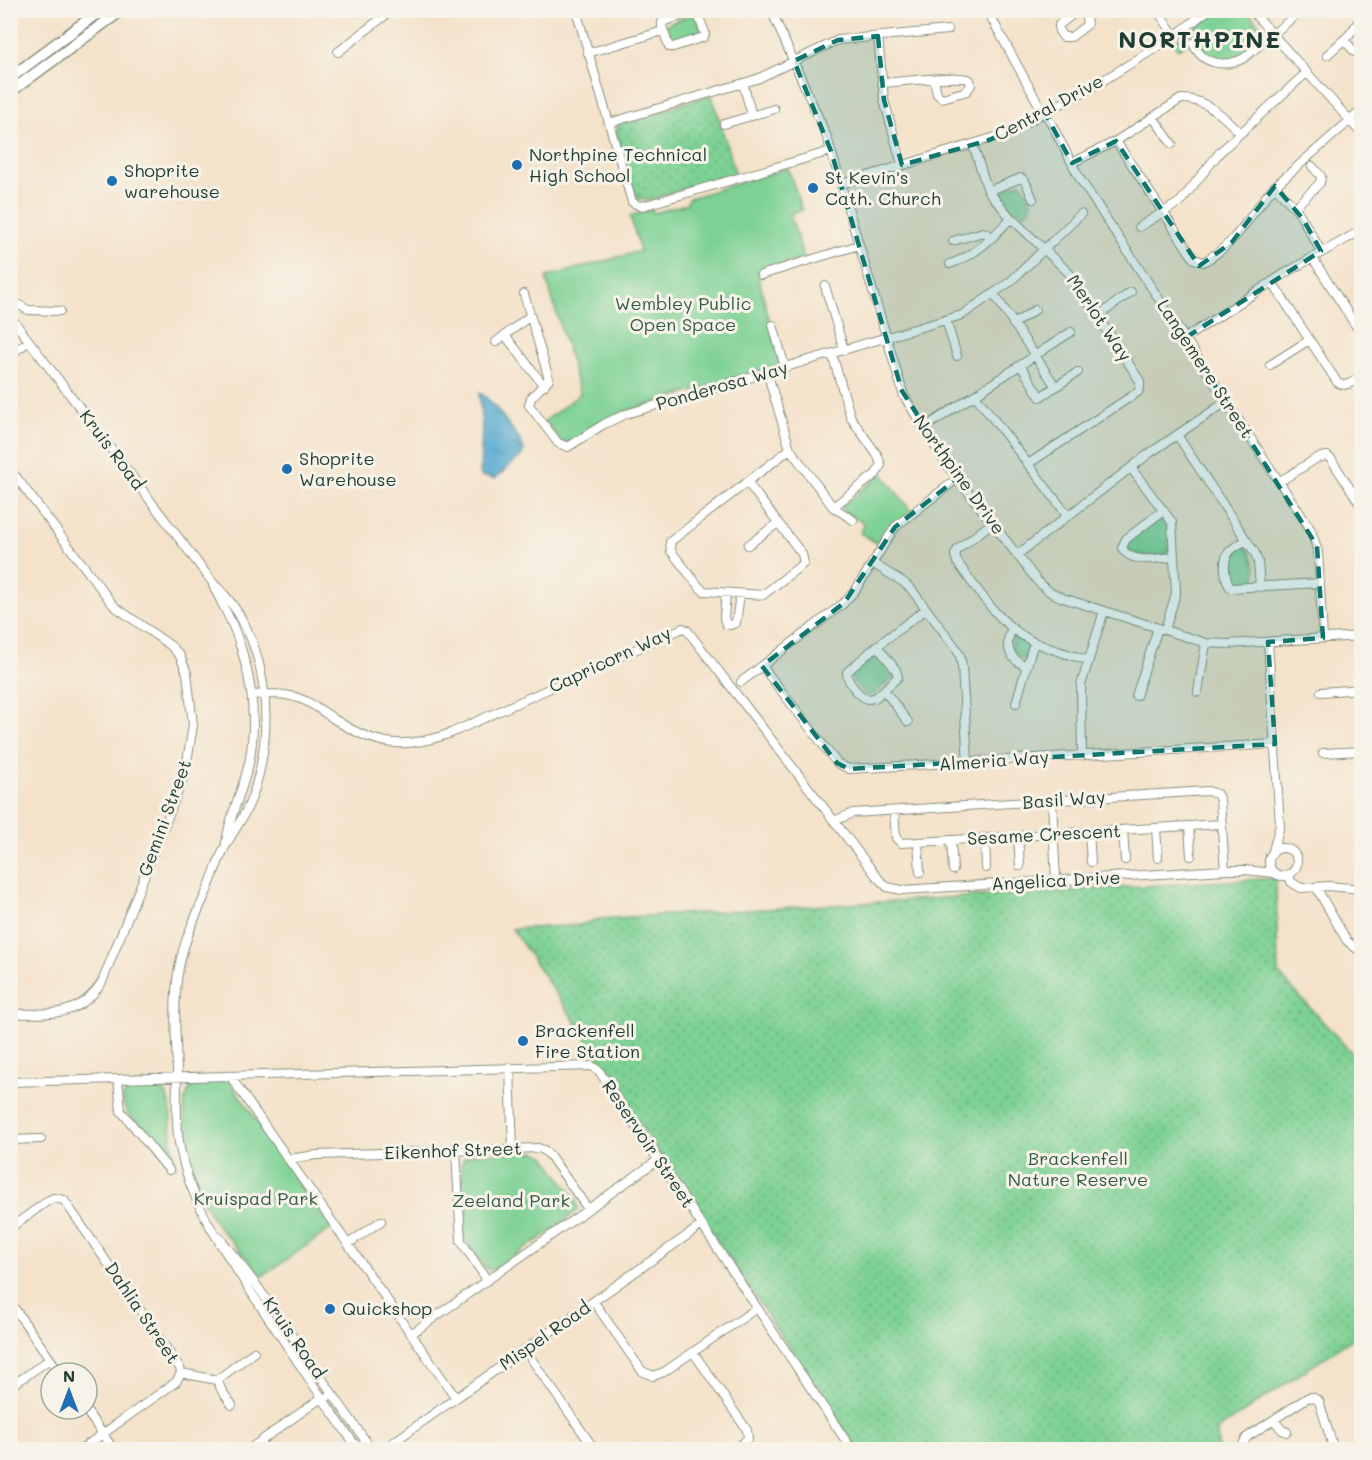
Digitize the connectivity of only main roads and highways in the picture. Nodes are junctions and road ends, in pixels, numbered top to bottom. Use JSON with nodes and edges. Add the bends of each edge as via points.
{"nodes":[{"id":1,"x":101,"y":10,"type":"edge"},
{"id":2,"x":122,"y":10,"type":"edge"},
{"id":3,"x":10,"y":78,"type":"edge"},
{"id":4,"x":10,"y":92,"type":"edge"}],
"edges":[{"from":1,"to":3,"type":"main road"},
{"from":2,"to":4,"type":"main road"}]}
